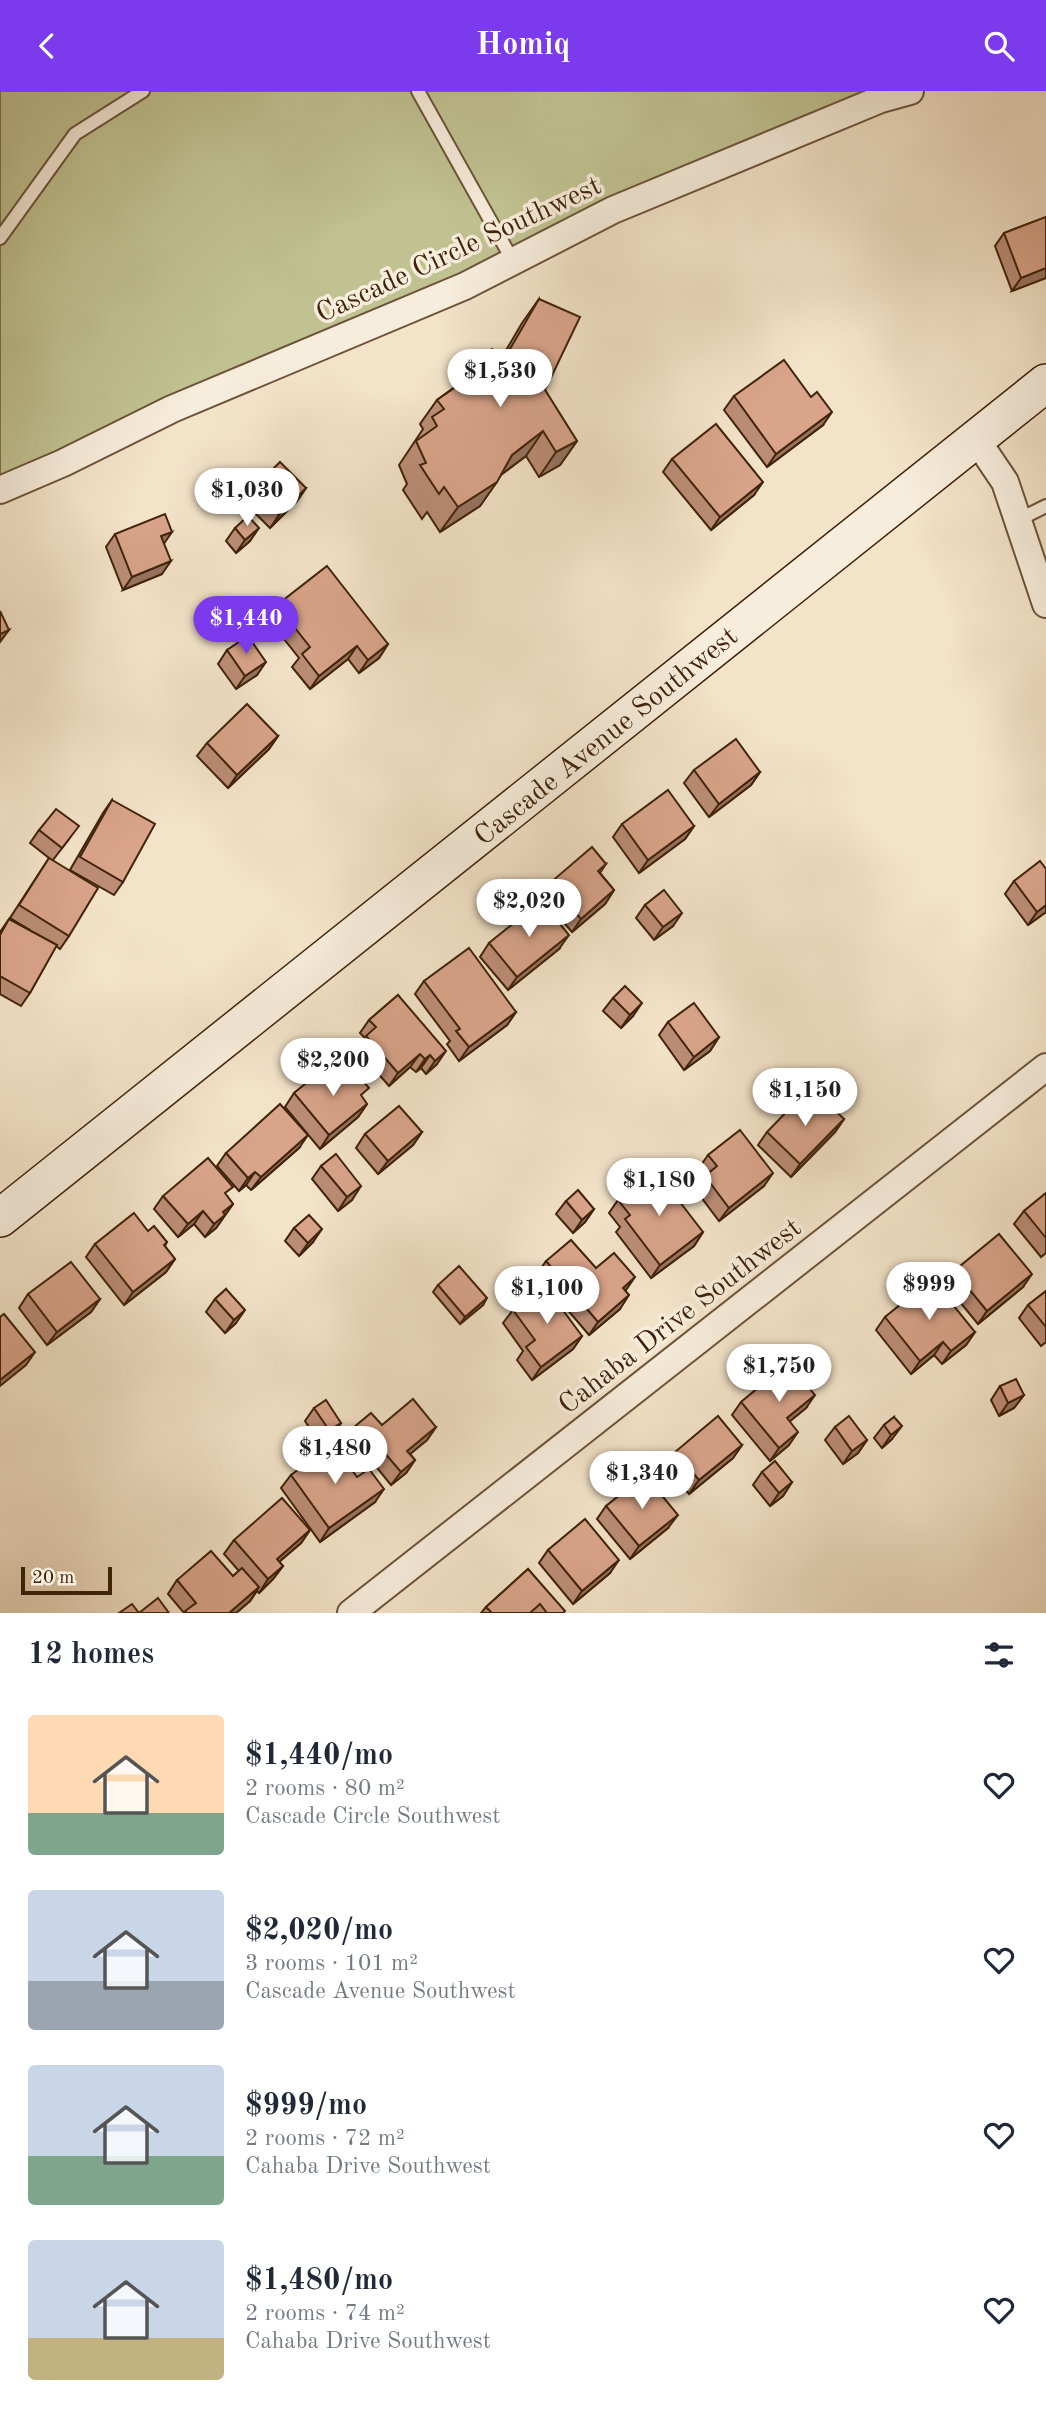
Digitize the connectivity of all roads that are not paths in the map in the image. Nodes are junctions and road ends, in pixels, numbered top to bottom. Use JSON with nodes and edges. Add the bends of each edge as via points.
{"nodes":[{"id":1,"x":143,"y":91,"type":"edge"},
{"id":2,"x":418,"y":91,"type":"edge"},
{"id":3,"x":910,"y":91,"type":"edge"},
{"id":4,"x":0,"y":238,"type":"edge"},
{"id":5,"x":513,"y":261,"type":"junction"},
{"id":6,"x":1046,"y":383,"type":"edge"},
{"id":7,"x":976,"y":439,"type":"junction"},
{"id":8,"x":0,"y":490,"type":"edge"},
{"id":9,"x":1046,"y":506,"type":"edge"},
{"id":10,"x":1018,"y":520,"type":"junction"},
{"id":11,"x":1046,"y":604,"type":"edge"},
{"id":12,"x":1046,"y":1067,"type":"edge"},
{"id":13,"x":0,"y":1218,"type":"edge"},
{"id":14,"x":351,"y":1613,"type":"edge"}],
"edges":[{"from":1,"to":4,"type":"lane","via":[[75,134]]},
{"from":2,"to":5,"type":"lane"},
{"from":3,"to":5,"type":"street","name":"Cascade Circle Southwest","via":[[613,209]]},
{"from":5,"to":8,"type":"street","name":"Cascade Circle Southwest","via":[[465,286],[172,409]]},
{"from":6,"to":7,"type":"main road","name":"Cascade Avenue Southwest"},
{"from":7,"to":10,"type":"street","via":[[1005,482]]},
{"from":7,"to":13,"type":"main road","name":"Cascade Avenue Southwest"},
{"from":9,"to":10,"type":"lane"},
{"from":10,"to":11,"type":"street"},
{"from":12,"to":14,"type":"street","name":"Cahaba Drive Southwest"}]}
